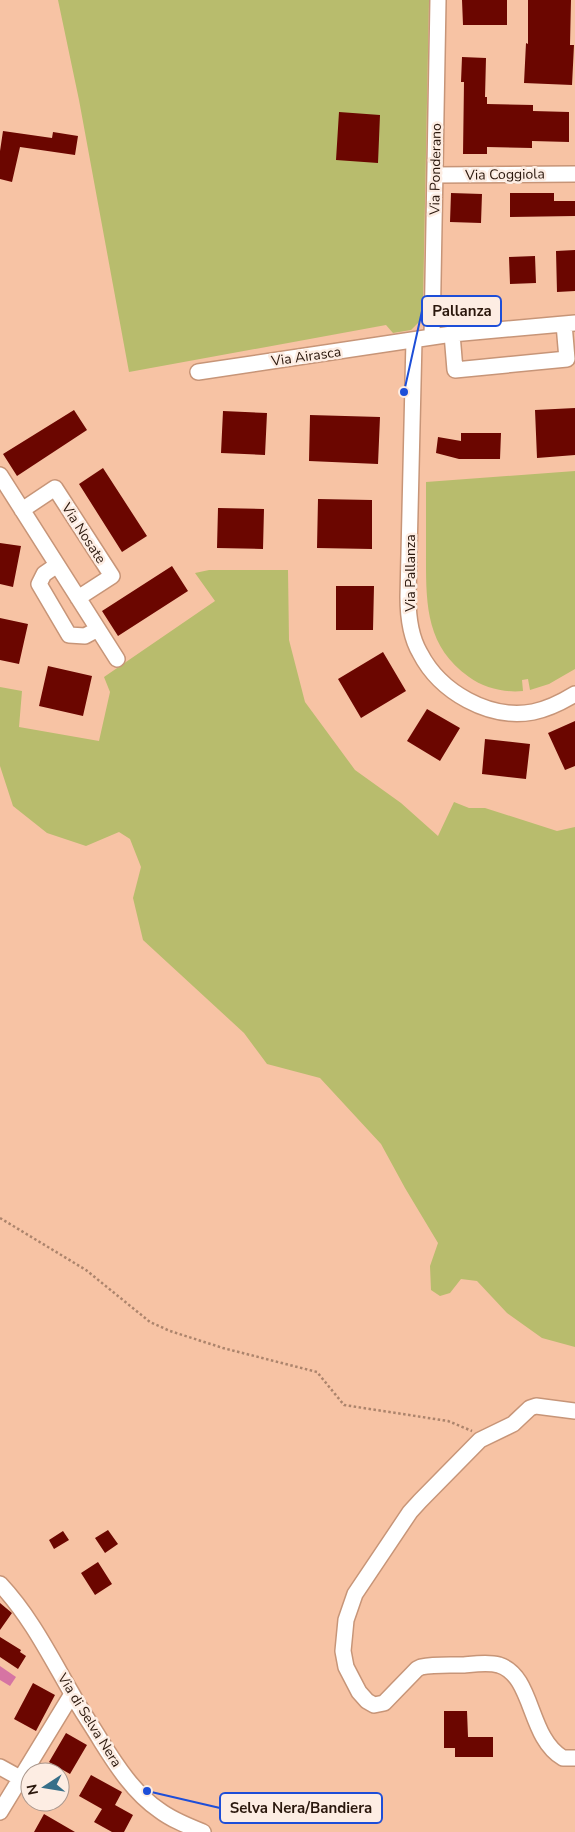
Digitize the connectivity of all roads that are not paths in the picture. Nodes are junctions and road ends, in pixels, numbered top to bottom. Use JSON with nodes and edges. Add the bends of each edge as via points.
{"nodes":[{"id":1,"x":438,"y":0,"type":"edge"},
{"id":2,"x":575,"y":174,"type":"edge"},
{"id":3,"x":435,"y":175,"type":"junction"},
{"id":4,"x":570,"y":323,"type":"edge"},
{"id":5,"x":452,"y":334,"type":"junction"},
{"id":6,"x":432,"y":337,"type":"junction"},
{"id":7,"x":414,"y":340,"type":"junction"},
{"id":8,"x":198,"y":372,"type":"dead end"},
{"id":9,"x":0,"y":475,"type":"edge"},
{"id":10,"x":22,"y":510,"type":"junction"},
{"id":11,"x":57,"y":565,"type":"junction"},
{"id":12,"x":78,"y":598,"type":"junction"},
{"id":13,"x":98,"y":629,"type":"junction"},
{"id":14,"x":117,"y":659,"type":"dead end"},
{"id":15,"x":575,"y":694,"type":"edge"},
{"id":16,"x":575,"y":1411,"type":"edge"},
{"id":17,"x":0,"y":1584,"type":"edge"},
{"id":18,"x":72,"y":1694,"type":"junction"},
{"id":19,"x":575,"y":1758,"type":"edge"},
{"id":20,"x":30,"y":1762,"type":"edge"},
{"id":21,"x":0,"y":1767,"type":"edge"},
{"id":22,"x":20,"y":1778,"type":"joint"},
{"id":23,"x":0,"y":1812,"type":"edge"},
{"id":24,"x":173,"y":1826,"type":"edge"},
{"id":25,"x":203,"y":1832,"type":"edge"}],
"edges":[{"from":1,"to":3,"type":"street","name":"Via Ponderano"},
{"from":2,"to":3,"type":"street","name":"Via Coggiola"},
{"from":3,"to":6,"type":"street","name":"Via Ponderano"},
{"from":4,"to":5,"type":"street"},
{"from":4,"to":5,"type":"street","via":[[567,359],[455,370]]},
{"from":5,"to":6,"type":"street"},
{"from":6,"to":7,"type":"street"},
{"from":7,"to":8,"type":"street","name":"Via Airasca"},
{"from":7,"to":15,"type":"street","name":"Via Pallanza","via":[[408,597],[410,626],[419,652],[446,686],[488,708],[509,713],[533,712]]},
{"from":9,"to":10,"type":"street"},
{"from":10,"to":11,"type":"street"},
{"from":10,"to":12,"type":"street","name":"Via Nosate","via":[[55,488],[112,576]]},
{"from":11,"to":12,"type":"street"},
{"from":11,"to":13,"type":"street","via":[[44,574],[39,584],[69,635],[85,636]]},
{"from":12,"to":13,"type":"street"},
{"from":13,"to":14,"type":"street"},
{"from":16,"to":19,"type":"street","via":[[536,1406],[527,1410],[513,1424],[485,1437],[410,1512],[359,1586],[346,1620],[343,1646],[345,1662],[359,1692],[367,1701],[379,1706],[421,1667],[484,1664],[502,1667],[513,1673],[521,1685],[534,1719],[549,1744],[563,1758]]},
{"from":17,"to":18,"type":"street","name":"Via di Selva Nera","via":[[32,1624]]},
{"from":18,"to":20,"type":"street"},
{"from":18,"to":24,"type":"street","name":"Via di Selva Nera","via":[[128,1780]]},
{"from":21,"to":22,"type":"street"},
{"from":22,"to":23,"type":"street"},
{"from":24,"to":25,"type":"street","name":"Via di Selva Nera"}]}
